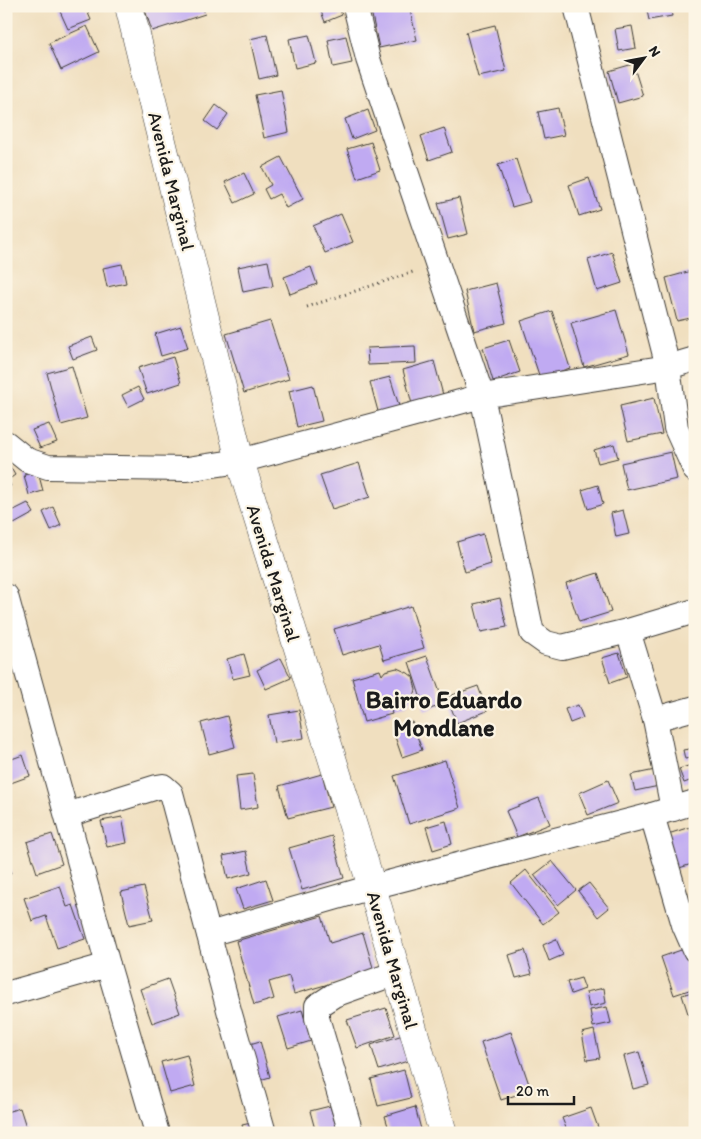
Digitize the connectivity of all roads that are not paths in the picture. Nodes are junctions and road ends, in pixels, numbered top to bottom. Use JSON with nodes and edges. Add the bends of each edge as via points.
{"nodes":[{"id":1,"x":129,"y":6,"type":"edge"},
{"id":2,"x":355,"y":6,"type":"edge"},
{"id":3,"x":576,"y":6,"type":"edge"},
{"id":4,"x":695,"y":359,"type":"edge"},
{"id":5,"x":668,"y":366,"type":"junction"},
{"id":6,"x":482,"y":396,"type":"junction"},
{"id":7,"x":6,"y":444,"type":"edge"},
{"id":8,"x":240,"y":461,"type":"junction"},
{"id":9,"x":695,"y":470,"type":"edge"},
{"id":10,"x":6,"y":596,"type":"edge"},
{"id":11,"x":695,"y":611,"type":"edge"},
{"id":12,"x":628,"y":632,"type":"junction"},
{"id":13,"x":695,"y":708,"type":"edge"},
{"id":14,"x":655,"y":719,"type":"junction"},
{"id":15,"x":673,"y":809,"type":"edge"},
{"id":16,"x":67,"y":814,"type":"junction"},
{"id":17,"x":372,"y":887,"type":"junction"},
{"id":18,"x":209,"y":934,"type":"junction"},
{"id":19,"x":695,"y":950,"type":"edge"},
{"id":20,"x":108,"y":965,"type":"junction"},
{"id":21,"x":396,"y":973,"type":"junction"},
{"id":22,"x":6,"y":994,"type":"edge"},
{"id":23,"x":157,"y":1133,"type":"edge"},
{"id":24,"x":264,"y":1133,"type":"edge"},
{"id":25,"x":351,"y":1133,"type":"edge"},
{"id":26,"x":443,"y":1133,"type":"edge"}],
"edges":[{"from":1,"to":8,"type":"street","name":"Avenida Marginal"},
{"from":2,"to":6,"type":"street","via":[[368,59]]},
{"from":3,"to":5,"type":"street"},
{"from":4,"to":5,"type":"street"},
{"from":5,"to":6,"type":"street"},
{"from":5,"to":9,"type":"street","via":[[676,428]]},
{"from":6,"to":8,"type":"street"},
{"from":6,"to":12,"type":"street","via":[[532,633],[546,643],[562,646]]},
{"from":7,"to":8,"type":"street","via":[[27,460],[48,467],[186,469]]},
{"from":8,"to":17,"type":"street","name":"Avenida Marginal"},
{"from":10,"to":16,"type":"street"},
{"from":11,"to":12,"type":"street"},
{"from":12,"to":14,"type":"street"},
{"from":13,"to":14,"type":"street"},
{"from":14,"to":15,"type":"street"},
{"from":15,"to":17,"type":"street"},
{"from":15,"to":19,"type":"street","via":[[684,925]]},
{"from":16,"to":18,"type":"street","via":[[164,786],[171,793]]},
{"from":16,"to":20,"type":"street"},
{"from":17,"to":18,"type":"street"},
{"from":17,"to":21,"type":"street","name":"Avenida Marginal"},
{"from":18,"to":24,"type":"street"},
{"from":20,"to":22,"type":"street"},
{"from":20,"to":23,"type":"street"},
{"from":21,"to":25,"type":"street","via":[[334,995],[316,1006]]},
{"from":21,"to":26,"type":"street","name":"Avenida Marginal"}]}
